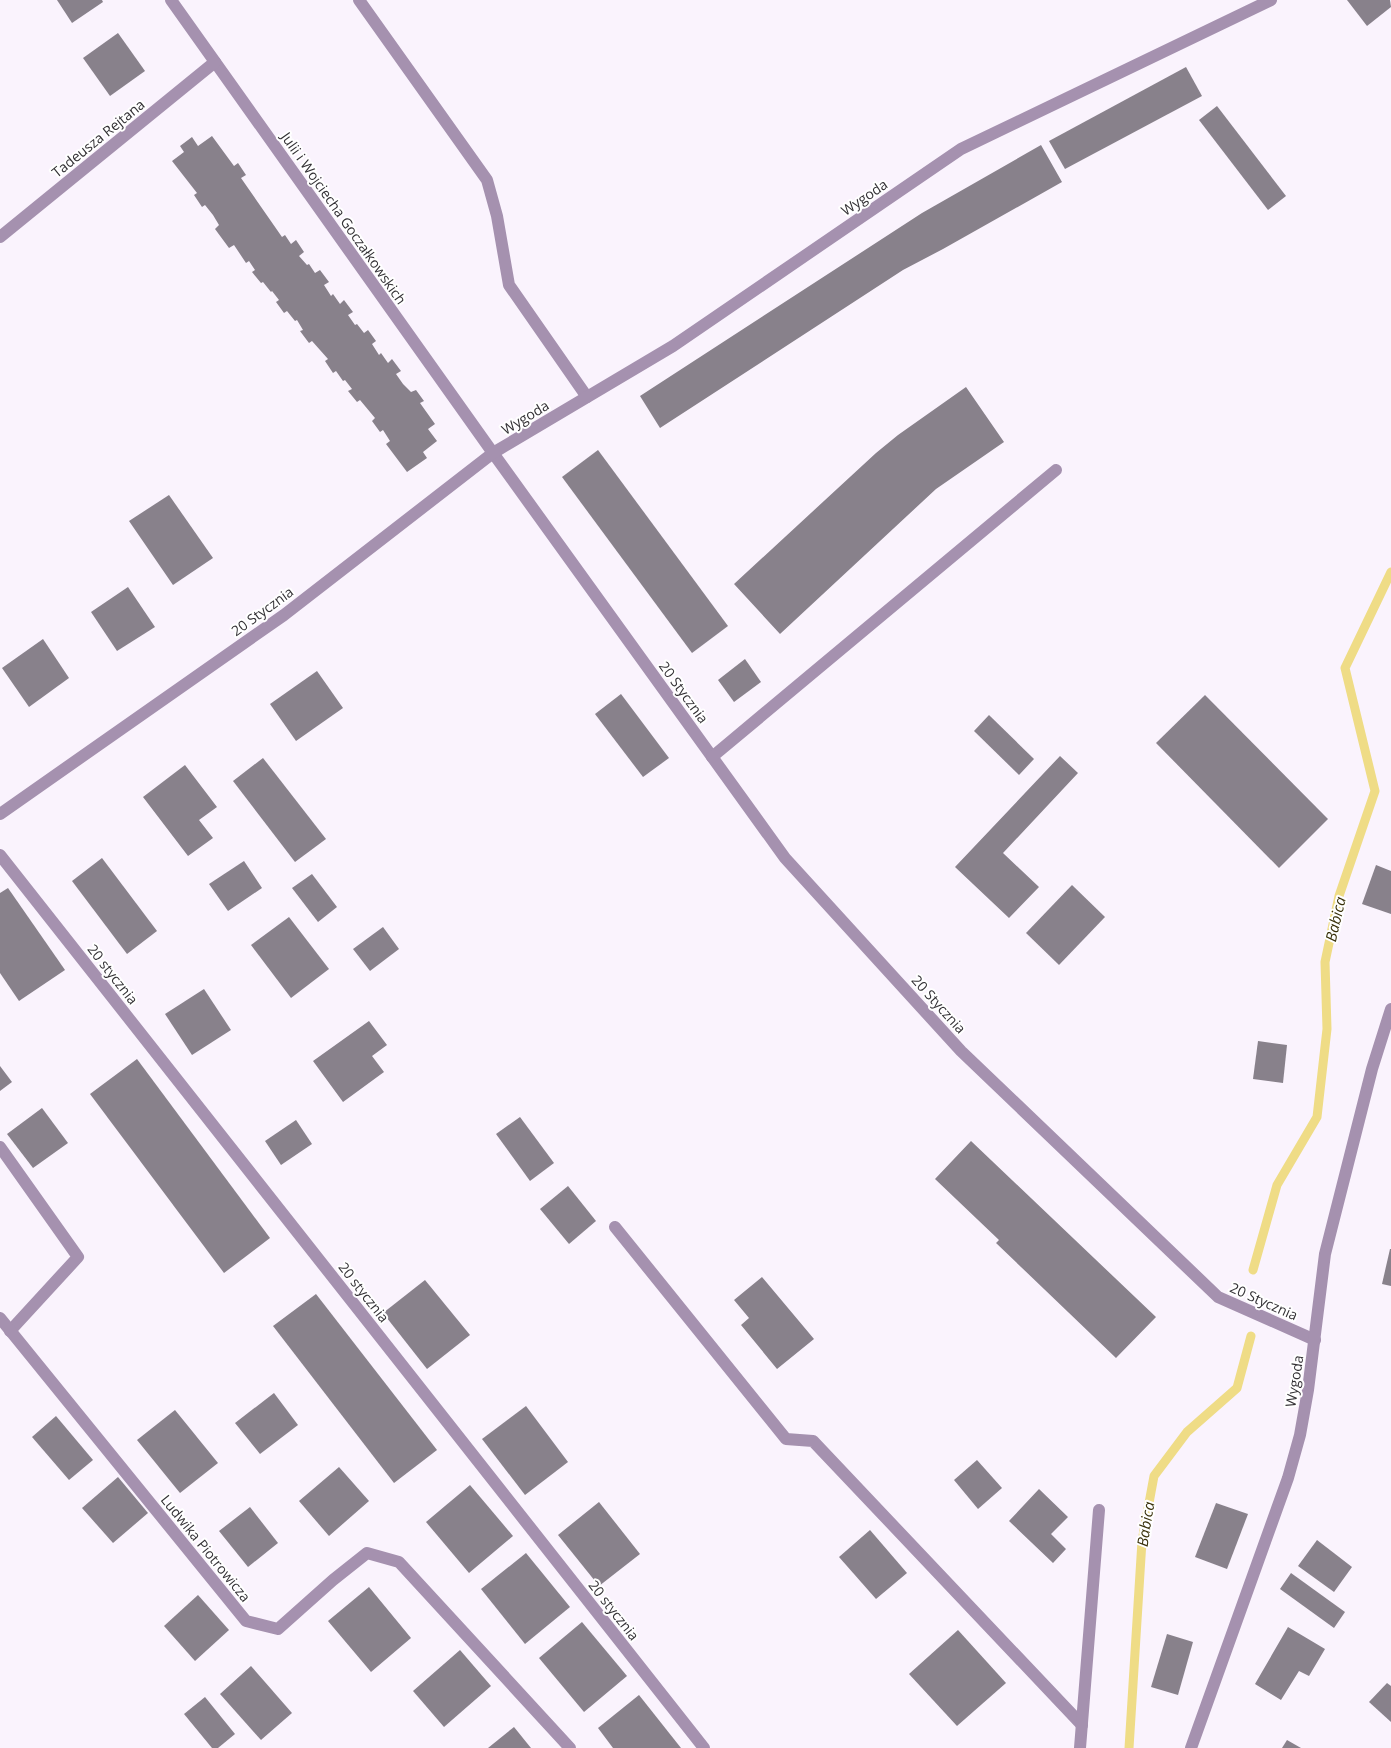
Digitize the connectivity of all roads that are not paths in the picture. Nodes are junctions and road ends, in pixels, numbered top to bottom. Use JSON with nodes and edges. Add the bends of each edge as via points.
{"nodes":[{"id":1,"x":171,"y":0,"type":"edge"},
{"id":2,"x":359,"y":0,"type":"edge"},
{"id":3,"x":1271,"y":0,"type":"edge"},
{"id":4,"x":215,"y":62,"type":"junction"},
{"id":5,"x":0,"y":237,"type":"edge"},
{"id":6,"x":588,"y":397,"type":"junction"},
{"id":7,"x":493,"y":453,"type":"junction"},
{"id":8,"x":1056,"y":470,"type":"dead end"},
{"id":9,"x":712,"y":757,"type":"junction"},
{"id":10,"x":0,"y":814,"type":"edge"},
{"id":11,"x":0,"y":855,"type":"edge"},
{"id":12,"x":1391,"y":1008,"type":"edge"},
{"id":13,"x":0,"y":1147,"type":"edge"},
{"id":14,"x":615,"y":1227,"type":"dead end"},
{"id":15,"x":0,"y":1318,"type":"edge"},
{"id":16,"x":10,"y":1331,"type":"junction"},
{"id":17,"x":1315,"y":1340,"type":"junction"},
{"id":18,"x":1099,"y":1510,"type":"dead end"},
{"id":19,"x":1082,"y":1725,"type":"junction"},
{"id":20,"x":570,"y":1748,"type":"edge"},
{"id":21,"x":704,"y":1748,"type":"edge"},
{"id":22,"x":1080,"y":1748,"type":"edge"},
{"id":23,"x":1191,"y":1748,"type":"edge"}],
"edges":[{"from":1,"to":4,"type":"street","name":"Julii i Wojciecha Goczałkowskich"},
{"from":2,"to":6,"type":"street","via":[[487,180],[509,285]]},
{"from":3,"to":6,"type":"street","name":"Wygoda","via":[[961,149],[673,346]]},
{"from":4,"to":5,"type":"street","name":"Tadeusza Rejtana"},
{"from":4,"to":7,"type":"street","name":"Julii i Wojciecha Goczałkowskich"},
{"from":6,"to":7,"type":"street","name":"Wygoda"},
{"from":7,"to":9,"type":"street","name":"20 Stycznia"},
{"from":7,"to":10,"type":"street","name":"20 Stycznia","via":[[284,615]]},
{"from":8,"to":9,"type":"street"},
{"from":9,"to":17,"type":"street","name":"20 Stycznia","via":[[785,858],[961,1051],[1218,1297]]},
{"from":11,"to":21,"type":"street","name":"20 stycznia"},
{"from":12,"to":17,"type":"street","name":"Wygoda","via":[[1372,1069],[1325,1254]]},
{"from":13,"to":16,"type":"street","via":[[78,1257]]},
{"from":14,"to":19,"type":"street","via":[[786,1439],[813,1441]]},
{"from":15,"to":16,"type":"street","name":"Ludwika Piotrowicza"},
{"from":16,"to":20,"type":"street","name":"Ludwika Piotrowicza","via":[[246,1621],[278,1630],[367,1552],[399,1562]]},
{"from":17,"to":23,"type":"street","name":"Wygoda","via":[[1300,1435],[1288,1478]]},
{"from":18,"to":19,"type":"street"},
{"from":19,"to":22,"type":"street"}]}
